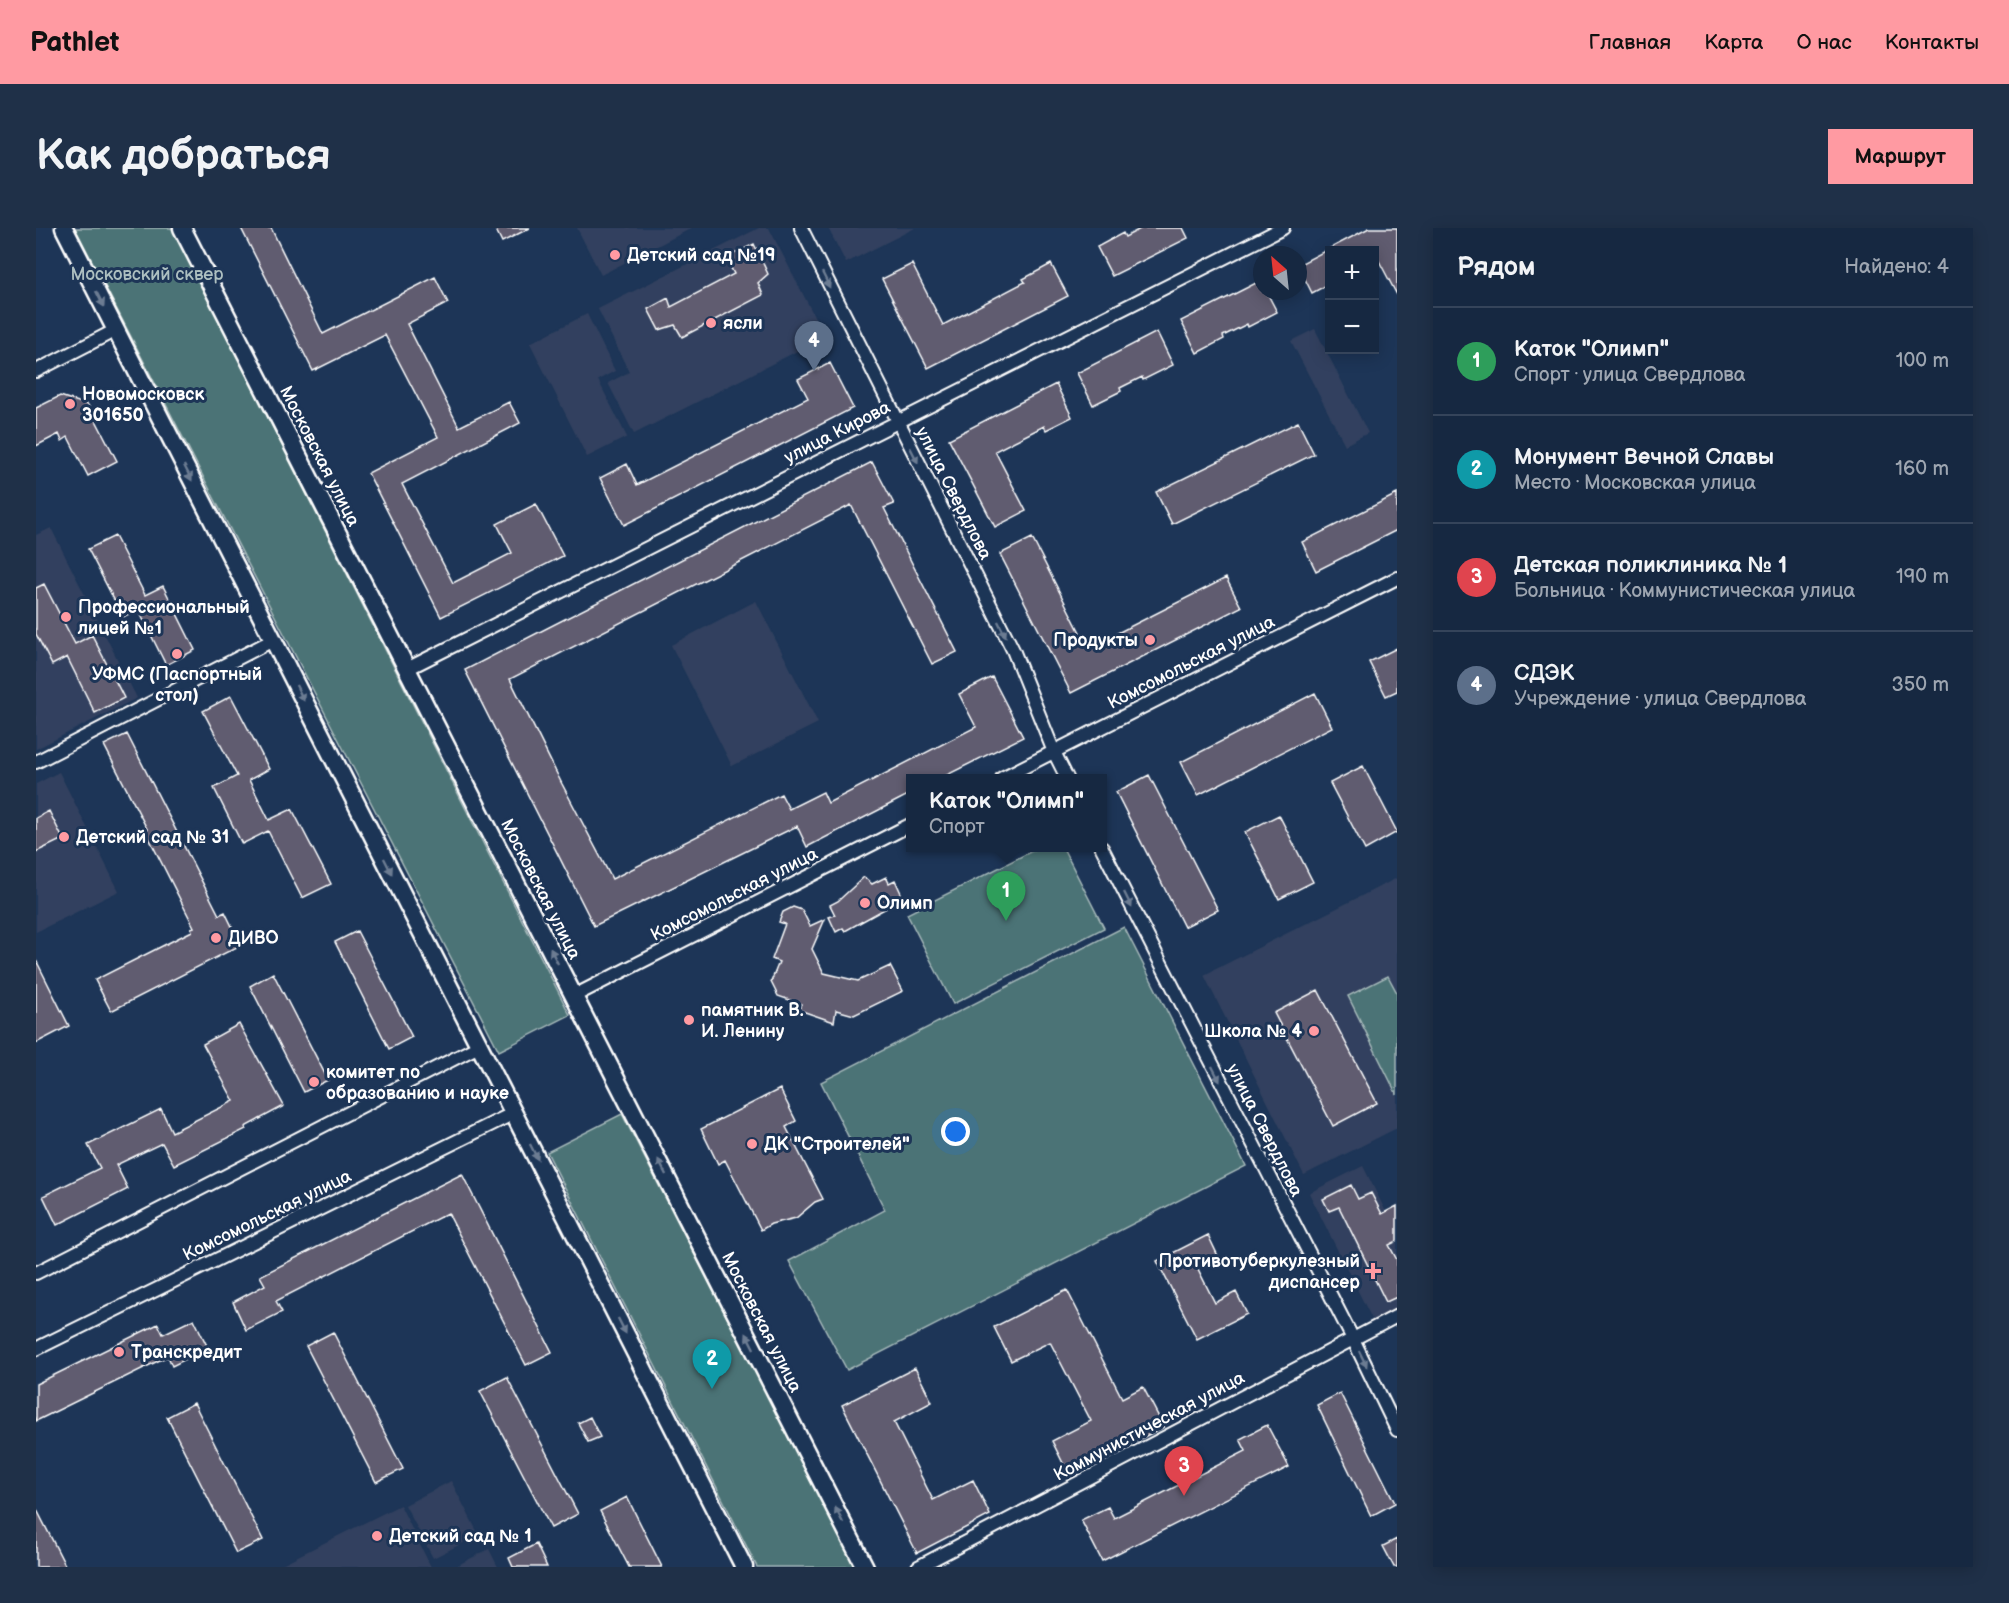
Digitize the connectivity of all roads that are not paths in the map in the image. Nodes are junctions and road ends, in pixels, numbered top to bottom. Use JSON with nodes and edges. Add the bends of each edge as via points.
{"nodes":[{"id":1,"x":64,"y":228,"type":"edge"},
{"id":2,"x":182,"y":228,"type":"edge"},
{"id":3,"x":801,"y":228,"type":"edge"},
{"id":4,"x":1283,"y":228,"type":"edge"},
{"id":5,"x":116,"y":330,"type":"junction"},
{"id":6,"x":36,"y":371,"type":"edge"},
{"id":7,"x":898,"y":422,"type":"junction"},
{"id":8,"x":1397,"y":578,"type":"edge"},
{"id":9,"x":273,"y":640,"type":"junction"},
{"id":10,"x":407,"y":669,"type":"junction"},
{"id":11,"x":1054,"y":752,"type":"junction"},
{"id":12,"x":36,"y":762,"type":"edge"},
{"id":13,"x":1010,"y":774,"type":"edge"},
{"id":14,"x":1065,"y":774,"type":"edge"},
{"id":15,"x":906,"y":827,"type":"edge"},
{"id":16,"x":1104,"y":852,"type":"edge"},
{"id":17,"x":574,"y":996,"type":"junction"},
{"id":18,"x":479,"y":1046,"type":"junction"},
{"id":19,"x":514,"y":1113,"type":"junction"},
{"id":20,"x":36,"y":1273,"type":"edge"},
{"id":21,"x":1397,"y":1316,"type":"edge"},
{"id":22,"x":1353,"y":1339,"type":"junction"},
{"id":23,"x":36,"y":1349,"type":"edge"},
{"id":24,"x":1397,"y":1430,"type":"edge"},
{"id":25,"x":744,"y":1567,"type":"edge"},
{"id":26,"x":865,"y":1567,"type":"edge"},
{"id":27,"x":918,"y":1567,"type":"edge"}],
"edges":[{"from":1,"to":5,"type":"main road","one_way":true},
{"from":2,"to":10,"type":"main road","name":"Московская улица"},
{"from":3,"to":7,"type":"street","name":"улица Свердлова","one_way":true},
{"from":4,"to":7,"type":"street","name":"улица Кирова"},
{"from":5,"to":6,"type":"street"},
{"from":5,"to":9,"type":"main road","one_way":true},
{"from":7,"to":10,"type":"street","name":"улица Кирова"},
{"from":7,"to":11,"type":"street","name":"улица Свердлова","one_way":true,"via":[[1013,650]]},
{"from":8,"to":11,"type":"street","name":"Комсомольская улица"},
{"from":9,"to":12,"type":"street"},
{"from":9,"to":18,"type":"main road","one_way":true},
{"from":17,"to":10,"type":"main road","name":"Московская улица","one_way":true},
{"from":11,"to":13,"type":"street","name":"Комсомольская улица"},
{"from":11,"to":14,"type":"street","name":"улица Свердлова"},
{"from":15,"to":17,"type":"street","name":"Комсомольская улица"},
{"from":16,"to":22,"type":"street","name":"улица Свердлова","one_way":true},
{"from":26,"to":17,"type":"main road","name":"Московская улица","one_way":true},
{"from":18,"to":19,"type":"main road"},
{"from":18,"to":20,"type":"street"},
{"from":19,"to":23,"type":"street","name":"Комсомольская улица"},
{"from":19,"to":25,"type":"main road","one_way":true},
{"from":21,"to":22,"type":"street","name":"Коммунистическая улица"},
{"from":22,"to":24,"type":"street","name":"улица Свердлова","one_way":true},
{"from":22,"to":27,"type":"street","name":"Коммунистическая улица"}]}
